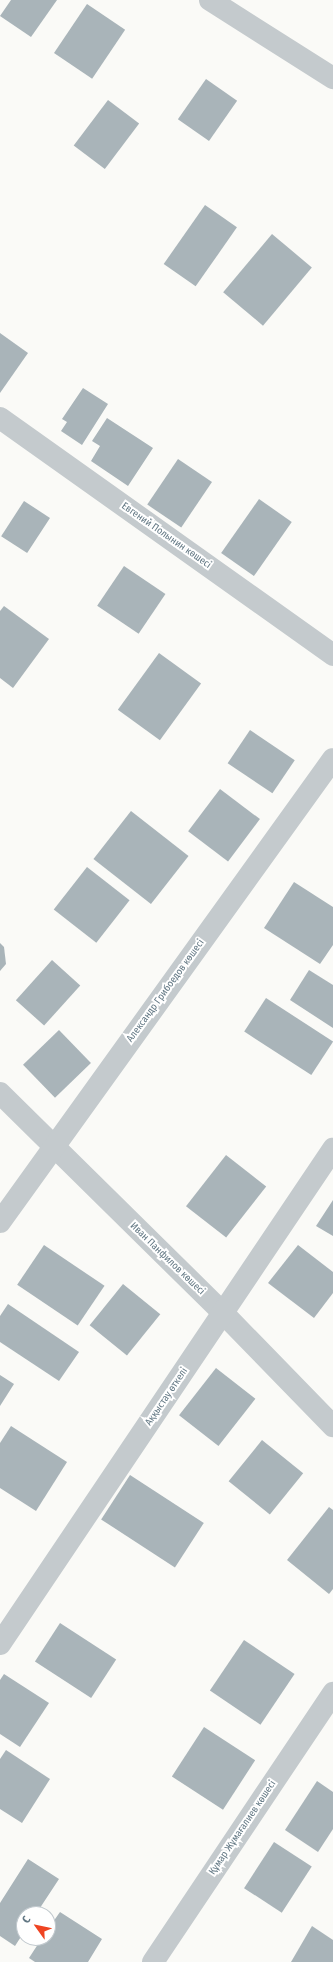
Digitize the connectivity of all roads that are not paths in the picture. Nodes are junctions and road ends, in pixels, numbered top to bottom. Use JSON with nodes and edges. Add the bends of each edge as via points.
{"nodes":[{"id":1,"x":210,"y":0,"type":"edge"},
{"id":2,"x":333,"y":78,"type":"edge"},
{"id":3,"x":0,"y":418,"type":"edge"},
{"id":4,"x":333,"y":655,"type":"edge"},
{"id":5,"x":333,"y":759,"type":"edge"},
{"id":6,"x":0,"y":1093,"type":"edge"},
{"id":7,"x":54,"y":1148,"type":"junction"},
{"id":8,"x":333,"y":1149,"type":"edge"},
{"id":9,"x":0,"y":1222,"type":"edge"},
{"id":10,"x":223,"y":1313,"type":"junction"},
{"id":11,"x":333,"y":1426,"type":"edge"},
{"id":12,"x":0,"y":1644,"type":"edge"},
{"id":13,"x":333,"y":1693,"type":"edge"},
{"id":14,"x":153,"y":1962,"type":"edge"}],
"edges":[{"from":1,"to":2,"type":"street"},
{"from":3,"to":4,"type":"street","name":"Евгений Полынин көшесі"},
{"from":5,"to":7,"type":"street","name":"Александр Грибоедов көшесі"},
{"from":6,"to":7,"type":"street","name":"Иван Панфилов көшесі"},
{"from":7,"to":9,"type":"street","name":"Александр Грибоедов көшесі"},
{"from":7,"to":10,"type":"street","name":"Иван Панфилов көшесі"},
{"from":8,"to":10,"type":"street","name":"Аққыстау өткелі"},
{"from":10,"to":11,"type":"street","name":"Иван Панфилов көшесі"},
{"from":10,"to":12,"type":"street","name":"Аққыстау өткелі"},
{"from":13,"to":14,"type":"street","name":"Құмар Жұмағалиев көшесі"}]}
